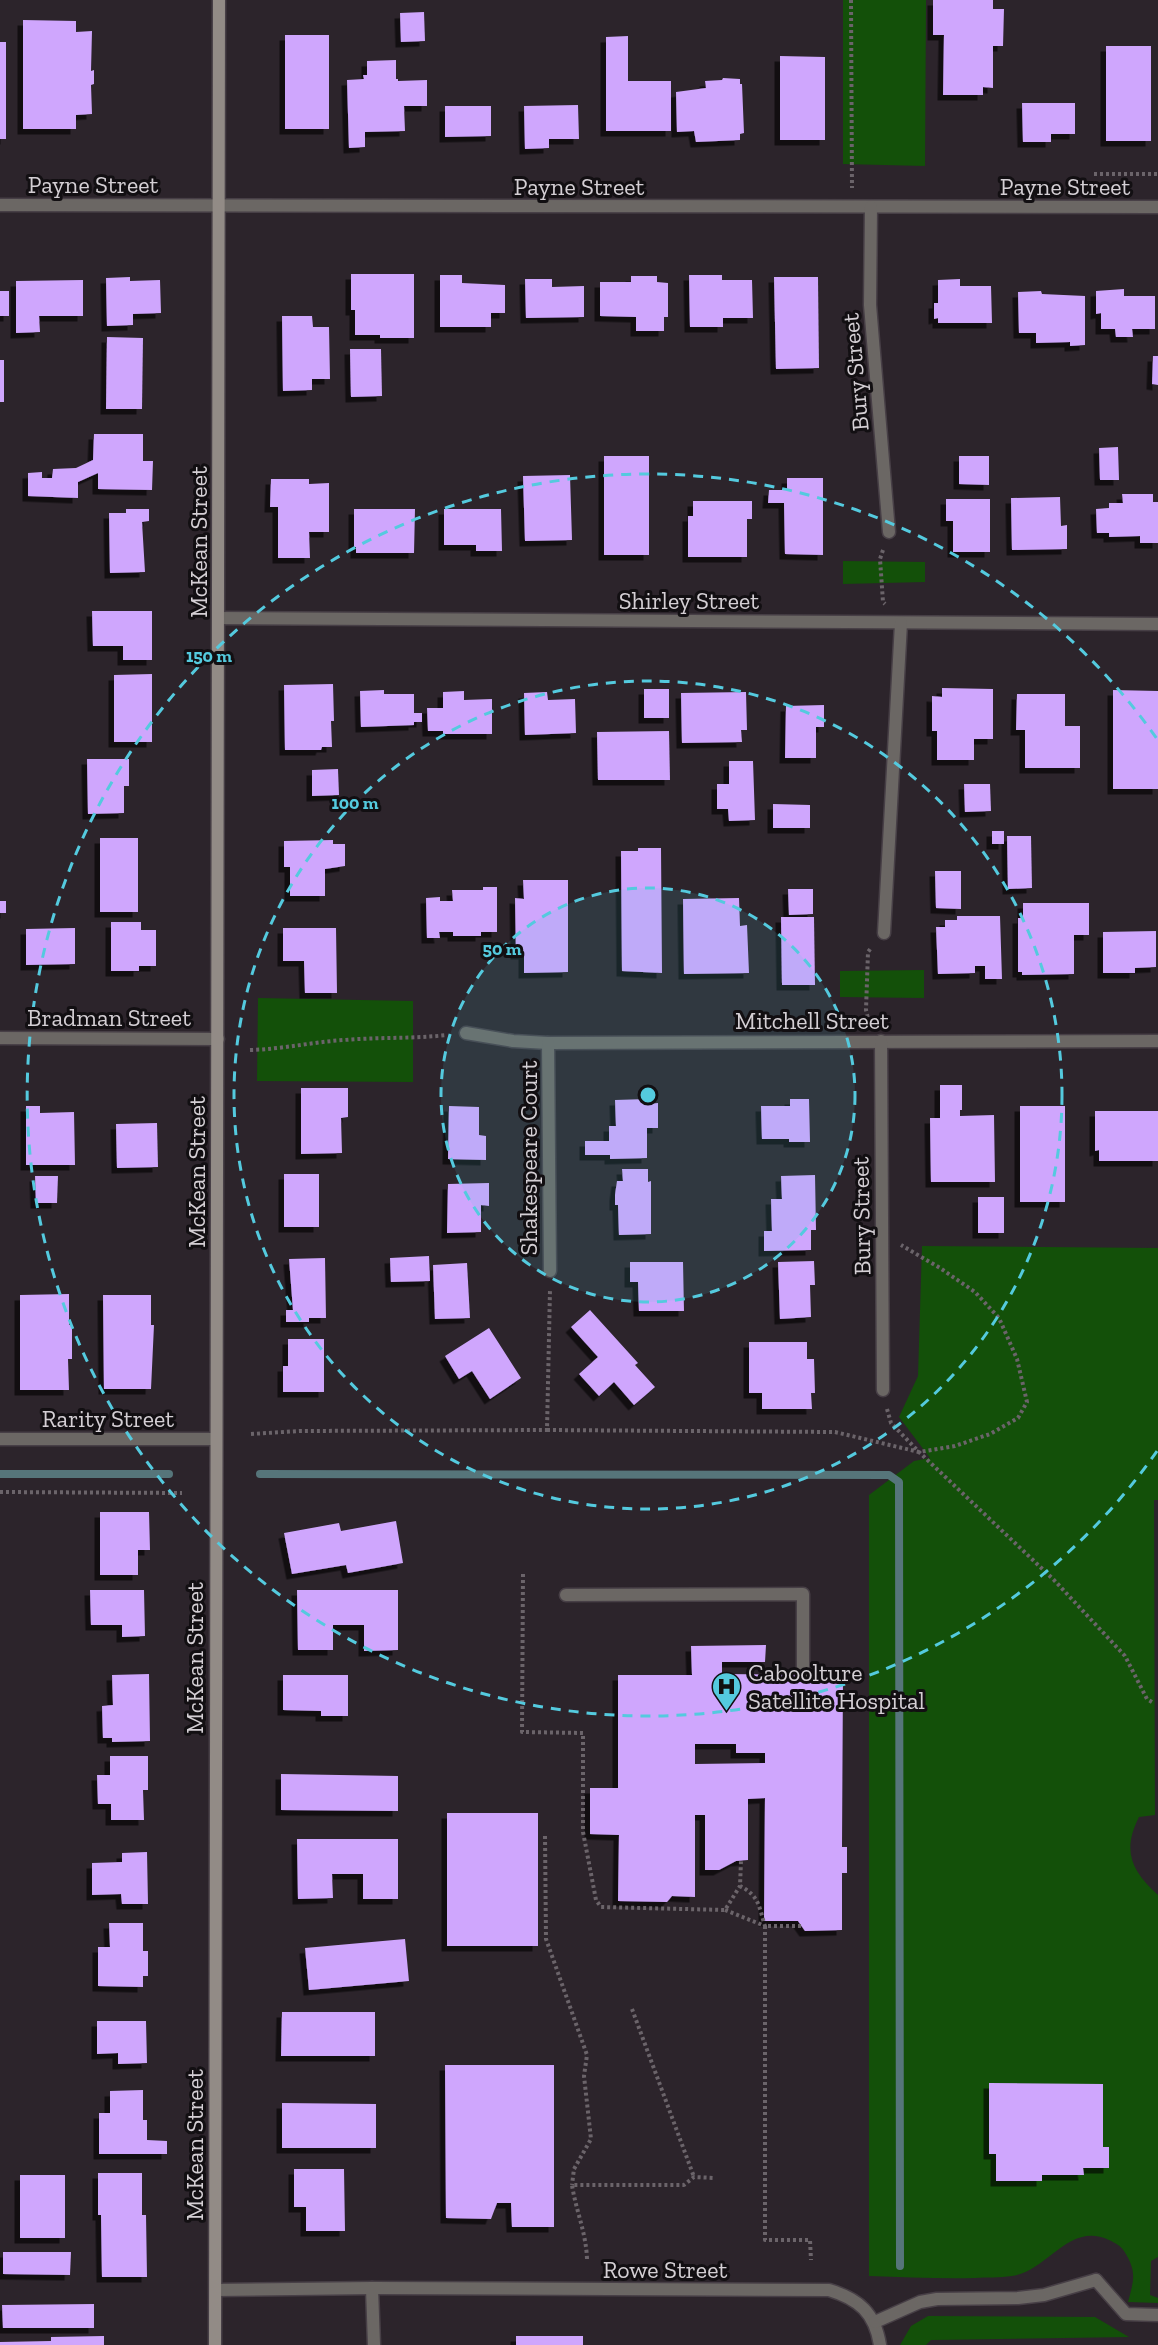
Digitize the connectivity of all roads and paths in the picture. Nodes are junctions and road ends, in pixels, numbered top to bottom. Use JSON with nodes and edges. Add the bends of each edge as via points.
{"nodes":[{"id":1,"x":219,"y":0,"type":"edge"},
{"id":2,"x":851,"y":0,"type":"edge"},
{"id":3,"x":1094,"y":174,"type":"dead end"},
{"id":4,"x":1158,"y":174,"type":"edge"},
{"id":5,"x":0,"y":205,"type":"edge"},
{"id":6,"x":220,"y":206,"type":"junction"},
{"id":7,"x":852,"y":207,"type":"junction"},
{"id":8,"x":872,"y":207,"type":"junction"},
{"id":9,"x":1158,"y":207,"type":"edge"},
{"id":10,"x":889,"y":532,"type":"joint"},
{"id":11,"x":219,"y":618,"type":"junction"},
{"id":12,"x":901,"y":623,"type":"junction"},
{"id":13,"x":1158,"y":624,"type":"edge"},
{"id":14,"x":884,"y":933,"type":"joint"},
{"id":15,"x":466,"y":1033,"type":"joint"},
{"id":16,"x":0,"y":1038,"type":"edge"},
{"id":17,"x":218,"y":1039,"type":"junction"},
{"id":18,"x":881,"y":1041,"type":"junction"},
{"id":19,"x":1158,"y":1041,"type":"edge"},
{"id":20,"x":548,"y":1043,"type":"junction"},
{"id":21,"x":250,"y":1050,"type":"dead end"},
{"id":22,"x":883,"y":1235,"type":"junction"},
{"id":23,"x":550,"y":1271,"type":"joint"},
{"id":24,"x":883,"y":1390,"type":"joint"},
{"id":25,"x":547,"y":1430,"type":"junction"},
{"id":26,"x":251,"y":1434,"type":"dead end"},
{"id":27,"x":0,"y":1439,"type":"edge"},
{"id":28,"x":216,"y":1439,"type":"junction"},
{"id":29,"x":919,"y":1452,"type":"junction"},
{"id":30,"x":0,"y":1492,"type":"edge"},
{"id":31,"x":182,"y":1493,"type":"dead end"},
{"id":32,"x":523,"y":1574,"type":"dead end"},
{"id":33,"x":566,"y":1595,"type":"dead end"},
{"id":34,"x":803,"y":1675,"type":"dead end"},
{"id":35,"x":1152,"y":1702,"type":"dead end"},
{"id":36,"x":545,"y":1836,"type":"dead end"},
{"id":37,"x":741,"y":1861,"type":"dead end"},
{"id":38,"x":740,"y":1886,"type":"junction"},
{"id":39,"x":725,"y":1910,"type":"junction"},
{"id":40,"x":765,"y":1926,"type":"junction"},
{"id":41,"x":801,"y":1926,"type":"dead end"},
{"id":42,"x":632,"y":2009,"type":"dead end"},
{"id":43,"x":694,"y":2177,"type":"junction"},
{"id":44,"x":716,"y":2178,"type":"dead end"},
{"id":45,"x":572,"y":2185,"type":"junction"},
{"id":46,"x":587,"y":2259,"type":"dead end"},
{"id":47,"x":810,"y":2260,"type":"dead end"},
{"id":48,"x":372,"y":2288,"type":"junction"},
{"id":49,"x":216,"y":2290,"type":"junction"},
{"id":50,"x":1158,"y":2315,"type":"edge"},
{"id":51,"x":875,"y":2322,"type":"junction"},
{"id":52,"x":215,"y":2345,"type":"edge"},
{"id":53,"x":374,"y":2345,"type":"edge"},
{"id":54,"x":880,"y":2345,"type":"edge"}],
"edges":[{"from":1,"to":6,"type":"main road","name":"McKean Street"},
{"from":2,"to":7,"type":"path"},
{"from":3,"to":4,"type":"path"},
{"from":5,"to":6,"type":"street","name":"Payne Street"},
{"from":6,"to":7,"type":"street","name":"Payne Street"},
{"from":6,"to":11,"type":"main road","name":"McKean Street"},
{"from":7,"to":8,"type":"street","name":"Payne Street"},
{"from":8,"to":9,"type":"street","name":"Payne Street"},
{"from":8,"to":10,"type":"street","name":"Bury Street","via":[[870,305]]},
{"from":10,"to":12,"type":"path","via":[[880,559],[883,602]]},
{"from":11,"to":12,"type":"street","name":"Shirley Street"},
{"from":11,"to":17,"type":"main road","name":"McKean Street"},
{"from":12,"to":13,"type":"street","name":"Shirley Street"},
{"from":12,"to":14,"type":"street"},
{"from":14,"to":18,"type":"path","via":[[868,952],[867,1020]]},
{"from":15,"to":20,"type":"street","name":"Mitchell Street"},
{"from":15,"to":21,"type":"path"},
{"from":16,"to":17,"type":"street","name":"Bradman Street"},
{"from":17,"to":28,"type":"main road","name":"McKean Street"},
{"from":18,"to":19,"type":"street","name":"Mitchell Street"},
{"from":18,"to":20,"type":"street","name":"Mitchell Street"},
{"from":18,"to":22,"type":"street","name":"Bury Street"},
{"from":20,"to":23,"type":"street","name":"Shakespeare Court"},
{"from":22,"to":24,"type":"street","name":"Bury Street"},
{"from":22,"to":29,"type":"path","via":[[975,1292],[999,1318],[1017,1359],[1027,1402],[1018,1418],[990,1434],[955,1446]]},
{"from":23,"to":25,"type":"path"},
{"from":24,"to":29,"type":"path","via":[[891,1423]]},
{"from":25,"to":26,"type":"path"},
{"from":25,"to":29,"type":"path","via":[[836,1432]]},
{"from":27,"to":28,"type":"street","name":"Rarity Street"},
{"from":28,"to":49,"type":"main road","name":"McKean Street"},
{"from":29,"to":35,"type":"path","via":[[1054,1580],[1125,1656],[1147,1700]]},
{"from":30,"to":31,"type":"path"},
{"from":32,"to":39,"type":"path","via":[[522,1732],[583,1733],[583,1832],[596,1900],[601,1907]]},
{"from":33,"to":34,"type":"street","via":[[803,1594]]},
{"from":36,"to":45,"type":"path","via":[[546,1939],[587,2055],[584,2076],[591,2139],[574,2169]]},
{"from":37,"to":38,"type":"path"},
{"from":38,"to":39,"type":"path"},
{"from":38,"to":40,"type":"path","via":[[760,1904]]},
{"from":39,"to":40,"type":"path"},
{"from":40,"to":41,"type":"path"},
{"from":40,"to":47,"type":"path","via":[[765,2240],[810,2240]]},
{"from":42,"to":43,"type":"path"},
{"from":43,"to":44,"type":"path"},
{"from":43,"to":45,"type":"path","via":[[684,2185]]},
{"from":45,"to":46,"type":"path","via":[[586,2237]]},
{"from":48,"to":49,"type":"street","name":"Rowe Street"},
{"from":48,"to":51,"type":"street","name":"Rowe Street","via":[[829,2290],[856,2302]]},
{"from":48,"to":53,"type":"street"},
{"from":49,"to":52,"type":"main road","name":"McKean Street"},
{"from":50,"to":51,"type":"street","via":[[1126,2314],[1096,2280],[1044,2295],[920,2302]]},
{"from":51,"to":54,"type":"street"}]}
